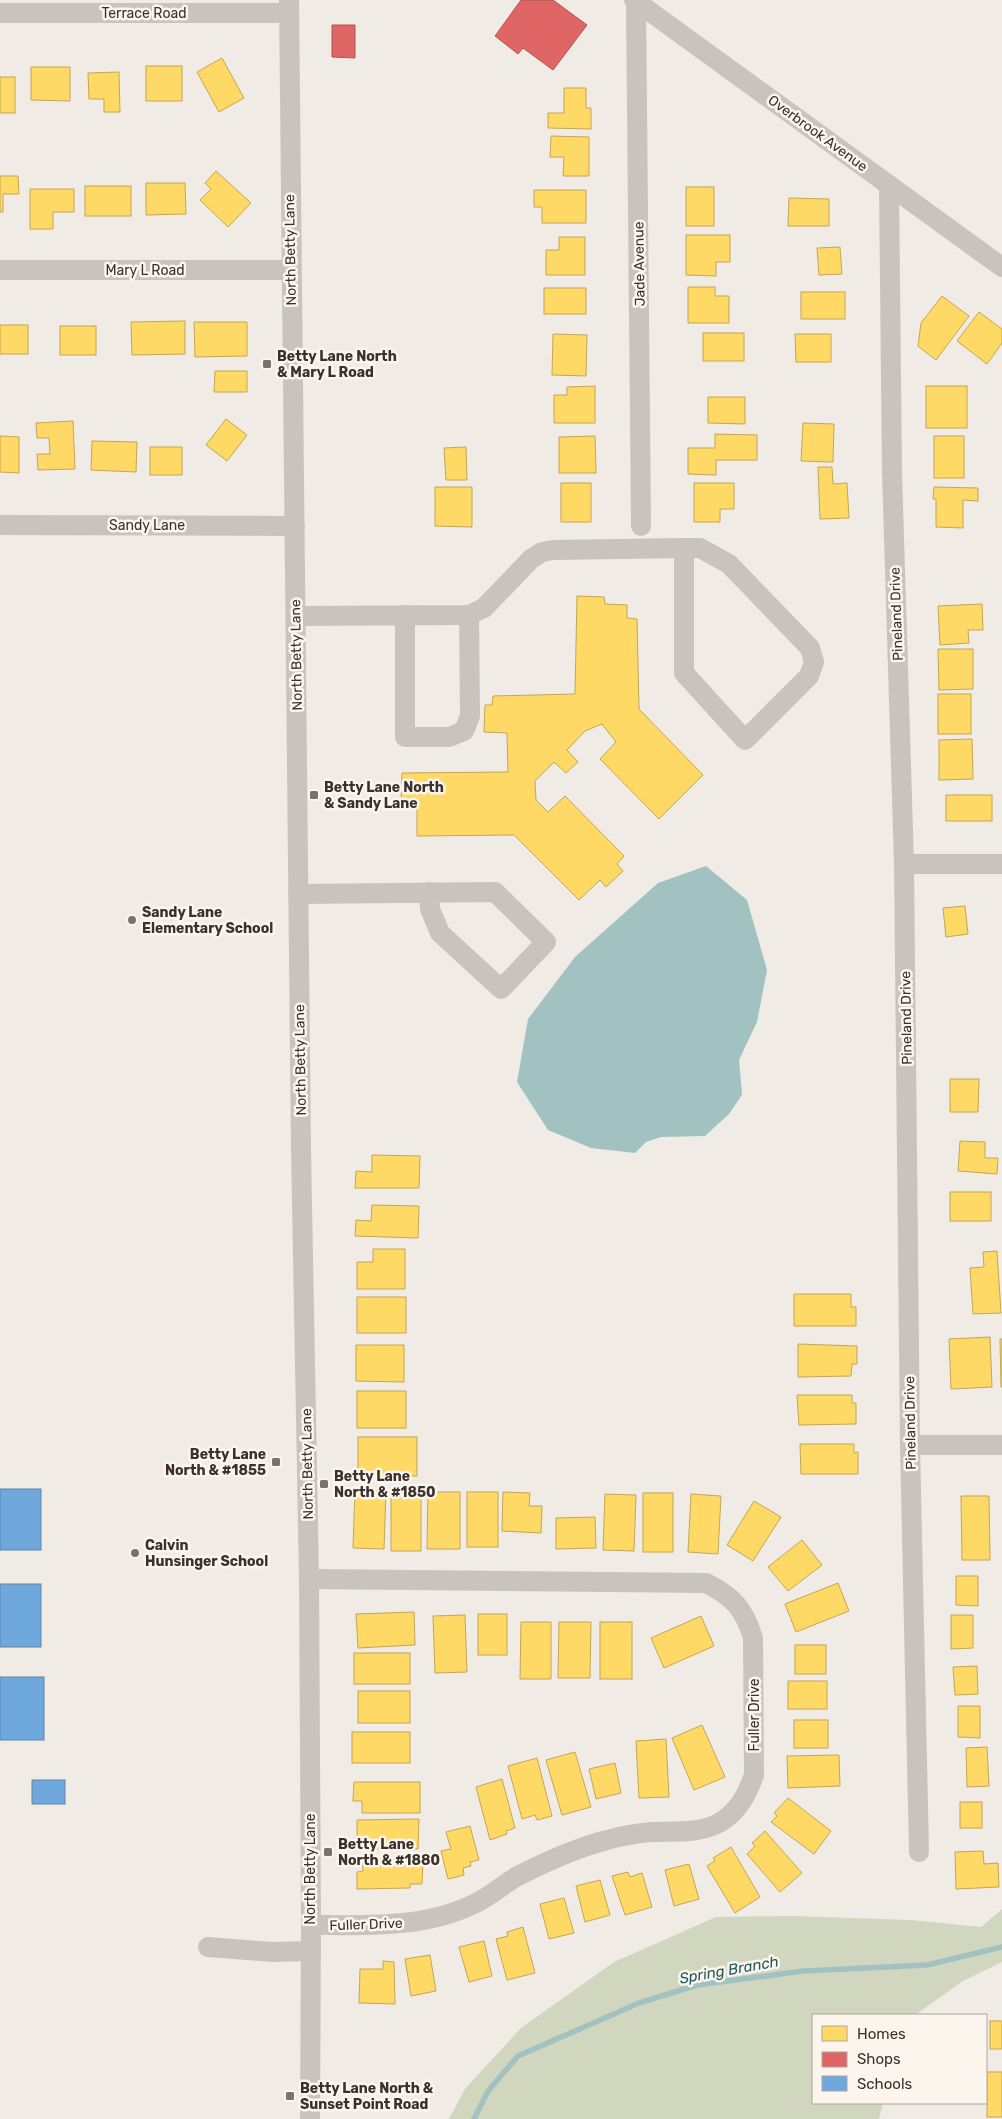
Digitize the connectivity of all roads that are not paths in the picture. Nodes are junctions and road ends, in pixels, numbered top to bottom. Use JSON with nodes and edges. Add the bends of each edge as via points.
{"nodes":[{"id":1,"x":635,"y":1,"type":"edge"},
{"id":2,"x":288,"y":6,"type":"edge"},
{"id":3,"x":0,"y":13,"type":"edge"},
{"id":4,"x":889,"y":185,"type":"junction"},
{"id":5,"x":1002,"y":267,"type":"edge"},
{"id":6,"x":0,"y":270,"type":"edge"},
{"id":7,"x":290,"y":270,"type":"junction"},
{"id":8,"x":0,"y":525,"type":"edge"},
{"id":9,"x":294,"y":526,"type":"junction"},
{"id":10,"x":641,"y":526,"type":"dead end"},
{"id":11,"x":684,"y":548,"type":"junction"},
{"id":12,"x":405,"y":615,"type":"junction"},
{"id":13,"x":469,"y":615,"type":"junction"},
{"id":14,"x":296,"y":616,"type":"junction"},
{"id":15,"x":904,"y":864,"type":"junction"},
{"id":16,"x":1002,"y":864,"type":"edge"},
{"id":17,"x":429,"y":892,"type":"junction"},
{"id":18,"x":298,"y":894,"type":"junction"},
{"id":19,"x":910,"y":1445,"type":"junction"},
{"id":20,"x":1002,"y":1445,"type":"edge"},
{"id":21,"x":309,"y":1579,"type":"junction"},
{"id":22,"x":919,"y":1852,"type":"dead end"},
{"id":23,"x":311,"y":1925,"type":"junction"},
{"id":24,"x":208,"y":1947,"type":"dead end"},
{"id":25,"x":310,"y":1951,"type":"junction"},
{"id":26,"x":310,"y":2119,"type":"edge"}],
"edges":[{"from":1,"to":4,"type":"street","name":"Overbrook Avenue"},
{"from":1,"to":10,"type":"street","name":"Jade Avenue"},
{"from":2,"to":3,"type":"street","name":"Terrace Road"},
{"from":2,"to":7,"type":"street","name":"North Betty Lane"},
{"from":4,"to":5,"type":"street","name":"Overbrook Avenue"},
{"from":4,"to":15,"type":"street","name":"Pineland Drive","via":[[892,472]]},
{"from":6,"to":7,"type":"street","name":"Mary L Road"},
{"from":7,"to":9,"type":"street","name":"North Betty Lane"},
{"from":8,"to":9,"type":"street","name":"Sandy Lane"},
{"from":9,"to":14,"type":"street","name":"North Betty Lane"},
{"from":11,"to":11,"type":"street","via":[[700,548],[730,564],[810,648],[814,662],[809,676],[744,740],[684,673]]},
{"from":11,"to":13,"type":"street","via":[[542,552],[531,559],[484,608]]},
{"from":12,"to":13,"type":"street"},
{"from":12,"to":13,"type":"street","via":[[405,737],[449,737],[464,731],[470,716]]},
{"from":12,"to":14,"type":"street"},
{"from":14,"to":18,"type":"street","name":"North Betty Lane"},
{"from":15,"to":16,"type":"street"},
{"from":15,"to":19,"type":"street","name":"Pineland Drive"},
{"from":17,"to":17,"type":"street","via":[[495,892],[546,942],[501,989],[440,933],[430,909]]},
{"from":17,"to":18,"type":"street"},
{"from":18,"to":21,"type":"street","name":"North Betty Lane"},
{"from":19,"to":20,"type":"street"},
{"from":19,"to":22,"type":"street","name":"Pineland Drive"},
{"from":21,"to":23,"type":"street","name":"North Betty Lane"},
{"from":21,"to":23,"type":"street","name":"Fuller Drive","via":[[706,1583],[723,1591],[739,1605],[753,1638],[754,1776],[748,1794],[736,1810],[719,1823],[697,1831],[649,1832],[608,1839],[561,1855],[478,1902],[436,1918],[400,1924]]},
{"from":23,"to":25,"type":"street","name":"North Betty Lane"},
{"from":24,"to":25,"type":"street"},
{"from":25,"to":26,"type":"street","name":"North Betty Lane"}]}
